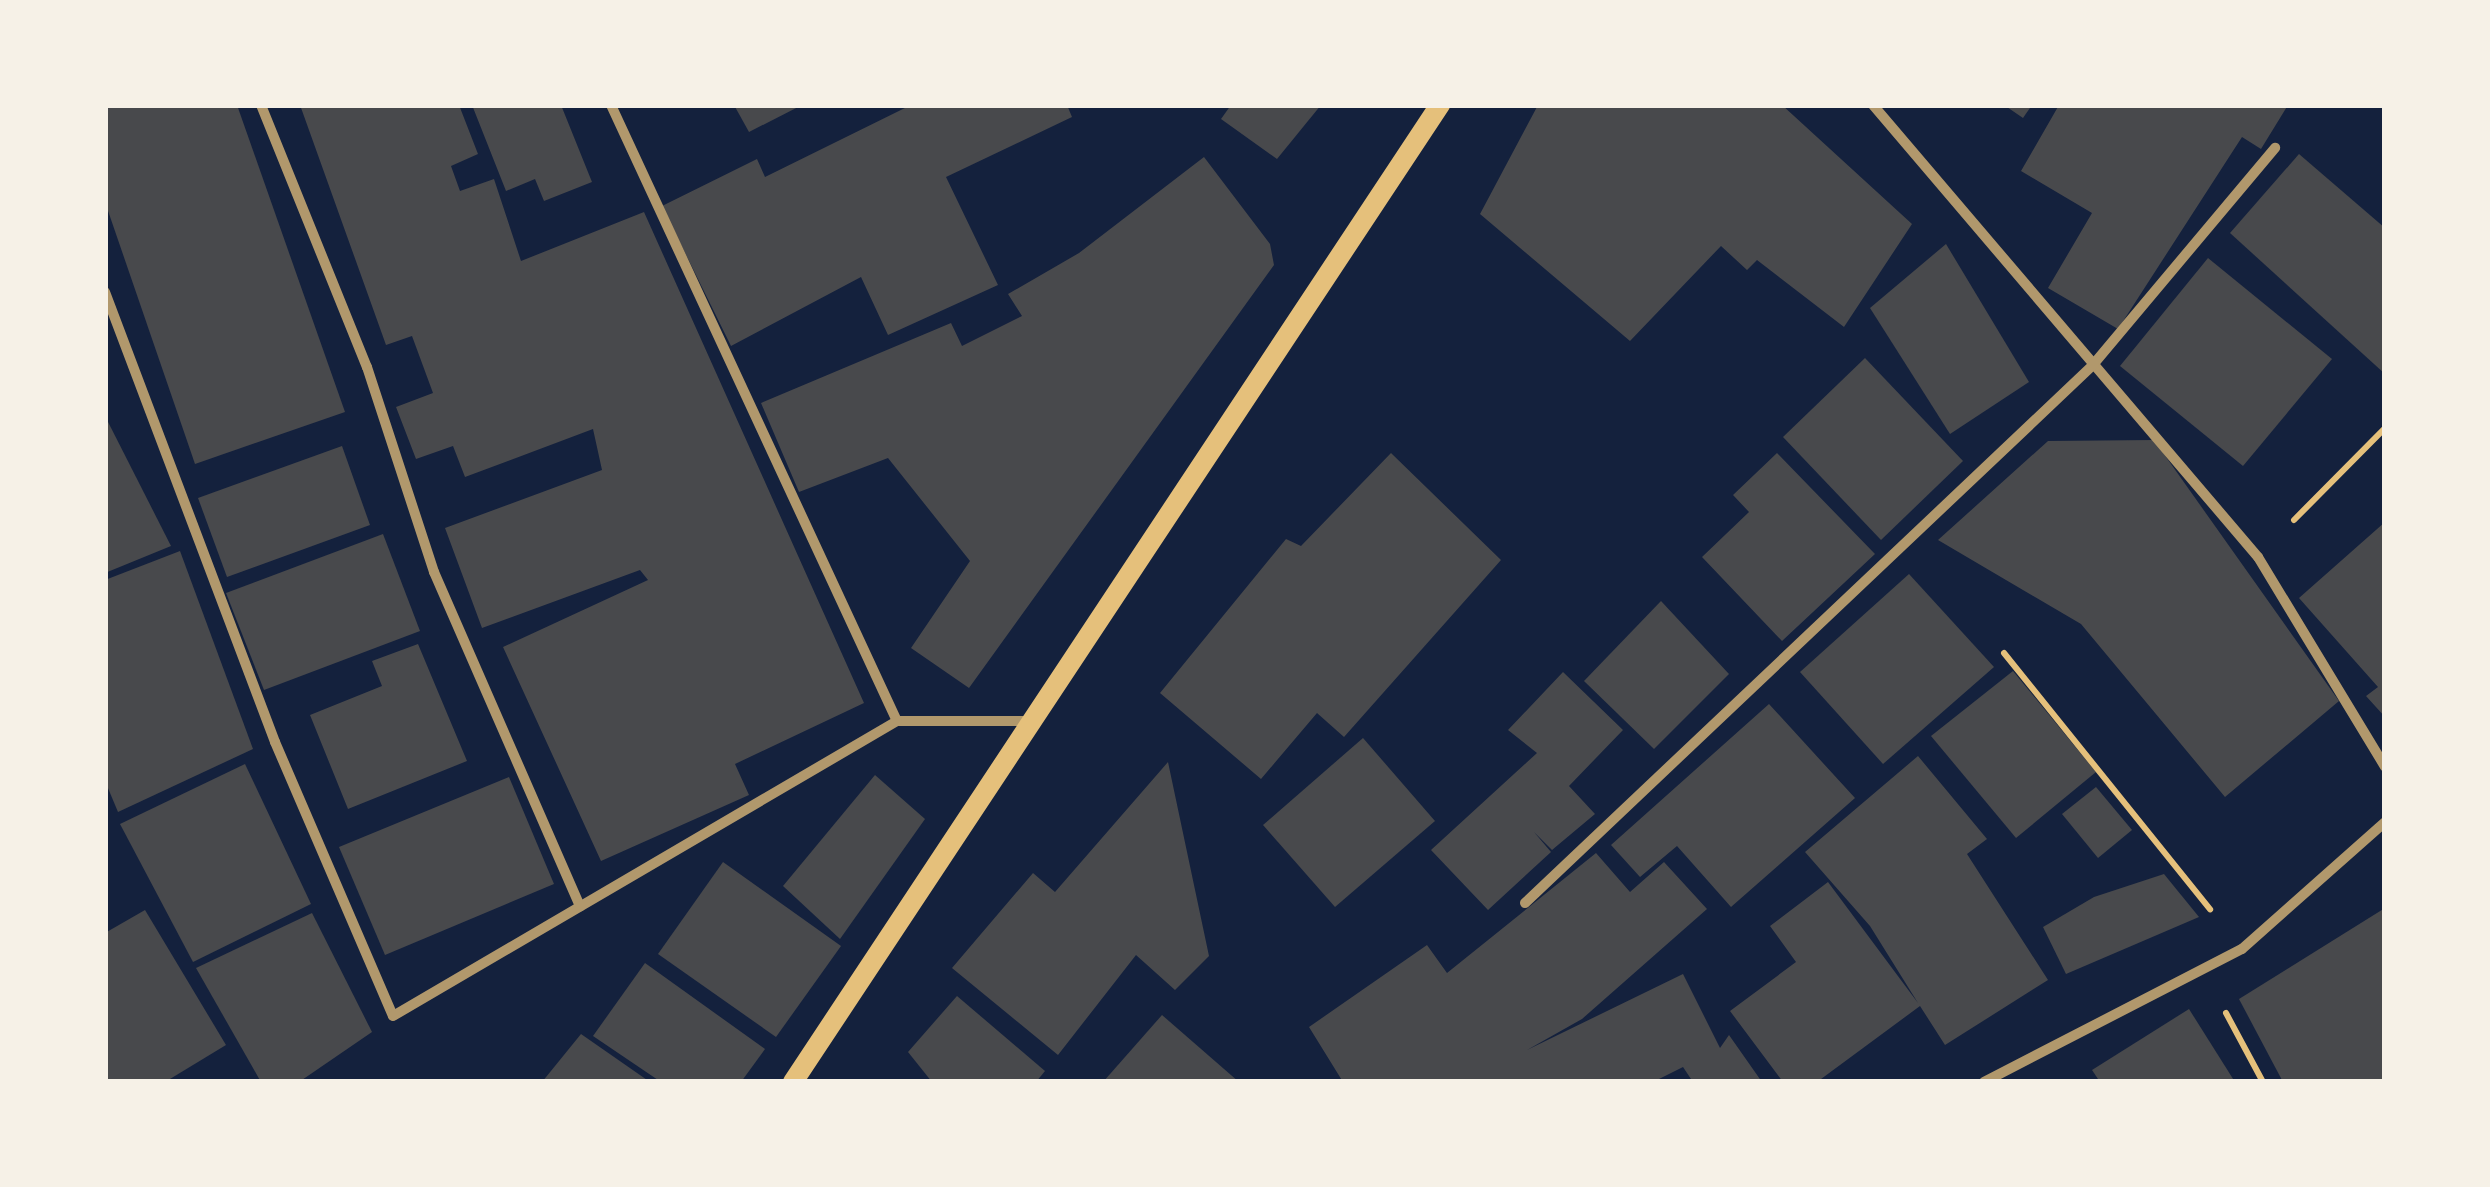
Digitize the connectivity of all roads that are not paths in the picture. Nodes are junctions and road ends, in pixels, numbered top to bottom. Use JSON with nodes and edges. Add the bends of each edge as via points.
{"nodes":[{"id":1,"x":261,"y":105,"type":"edge"},
{"id":2,"x":612,"y":105,"type":"edge"},
{"id":3,"x":1440,"y":105,"type":"edge"},
{"id":4,"x":1873,"y":105,"type":"edge"},
{"id":5,"x":2275,"y":148,"type":"dead end"},
{"id":6,"x":105,"y":292,"type":"edge"},
{"id":7,"x":2092,"y":366,"type":"junction"},
{"id":8,"x":897,"y":721,"type":"junction"},
{"id":9,"x":1031,"y":722,"type":"junction"},
{"id":10,"x":2385,"y":767,"type":"edge"},
{"id":11,"x":2385,"y":822,"type":"edge"},
{"id":12,"x":1525,"y":903,"type":"dead end"},
{"id":13,"x":580,"y":906,"type":"junction"},
{"id":14,"x":793,"y":1082,"type":"edge"},
{"id":15,"x":1984,"y":1082,"type":"edge"}],
"edges":[{"from":1,"to":13,"type":"street","via":[[368,367],[434,572]]},
{"from":2,"to":8,"type":"street"},
{"from":3,"to":9,"type":"main road"},
{"from":4,"to":7,"type":"street"},
{"from":5,"to":7,"type":"street"},
{"from":6,"to":13,"type":"street","via":[[275,742],[393,1016]]},
{"from":7,"to":10,"type":"street","via":[[2258,556]]},
{"from":7,"to":12,"type":"street"},
{"from":8,"to":9,"type":"street"},
{"from":8,"to":13,"type":"street"},
{"from":9,"to":14,"type":"main road"},
{"from":11,"to":15,"type":"street","via":[[2242,949]]}]}
